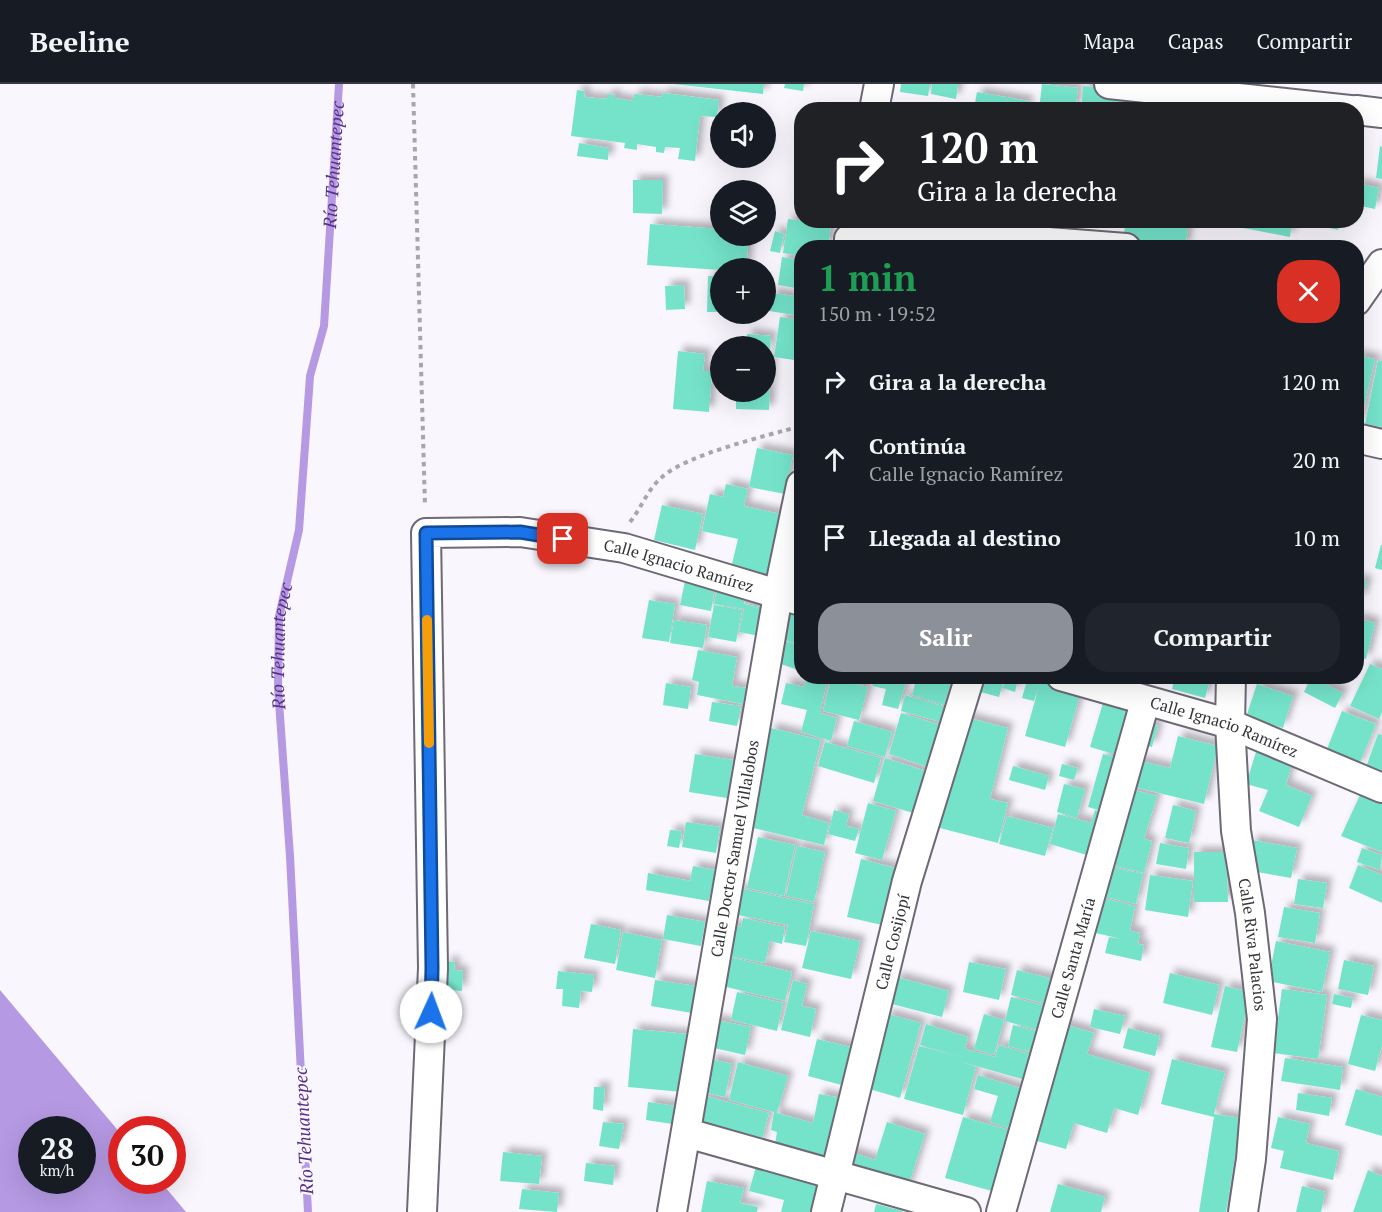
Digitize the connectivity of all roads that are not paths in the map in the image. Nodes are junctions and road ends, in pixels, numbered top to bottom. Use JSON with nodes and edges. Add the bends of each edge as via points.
{"nodes":[{"id":1,"x":879,"y":84,"type":"edge"},
{"id":2,"x":1109,"y":84,"type":"edge"},
{"id":3,"x":876,"y":102,"type":"edge"},
{"id":4,"x":1276,"y":102,"type":"edge"},
{"id":5,"x":1364,"y":111,"type":"edge"},
{"id":6,"x":1382,"y":113,"type":"edge"},
{"id":7,"x":850,"y":236,"type":"edge"},
{"id":8,"x":1022,"y":240,"type":"edge"},
{"id":9,"x":1382,"y":264,"type":"edge"},
{"id":10,"x":1364,"y":290,"type":"edge"},
{"id":11,"x":1364,"y":440,"type":"edge"},
{"id":12,"x":1382,"y":444,"type":"edge"},
{"id":13,"x":794,"y":557,"type":"edge"},
{"id":14,"x":790,"y":598,"type":"edge"},
{"id":15,"x":968,"y":684,"type":"edge"},
{"id":16,"x":1087,"y":684,"type":"edge"},
{"id":17,"x":1231,"y":684,"type":"edge"},
{"id":18,"x":1145,"y":702,"type":"junction"},
{"id":19,"x":1230,"y":724,"type":"junction"},
{"id":20,"x":1382,"y":788,"type":"edge"},
{"id":21,"x":687,"y":1133,"type":"junction"},
{"id":22,"x":834,"y":1175,"type":"junction"},
{"id":23,"x":422,"y":1212,"type":"edge"},
{"id":24,"x":672,"y":1212,"type":"edge"},
{"id":25,"x":826,"y":1212,"type":"edge"},
{"id":26,"x":966,"y":1212,"type":"edge"},
{"id":27,"x":1001,"y":1212,"type":"edge"},
{"id":28,"x":1243,"y":1212,"type":"edge"}],
"edges":[{"from":1,"to":3,"type":"street"},
{"from":2,"to":4,"type":"street"},
{"from":5,"to":6,"type":"street"},
{"from":7,"to":8,"type":"street"},
{"from":9,"to":10,"type":"street"},
{"from":11,"to":12,"type":"street"},
{"from":13,"to":14,"type":"street","name":"Calle Doctor Samuel Villalobos"},
{"from":14,"to":21,"type":"street","name":"Calle Doctor Samuel Villalobos"},
{"from":14,"to":23,"type":"street","name":"Calle Ignacio Ramírez","via":[[624,548],[520,532],[426,533],[432,968]]},
{"from":15,"to":22,"type":"street","name":"Calle Cosijopí","via":[[907,881]]},
{"from":16,"to":18,"type":"street","name":"Calle Ignacio Ramírez"},
{"from":17,"to":19,"type":"street","name":"Calle Riva Palacios"},
{"from":18,"to":19,"type":"street","name":"Calle Ignacio Ramírez"},
{"from":18,"to":27,"type":"street","name":"Calle Santa María"},
{"from":19,"to":20,"type":"street","name":"Calle Ignacio Ramírez"},
{"from":19,"to":28,"type":"street","name":"Calle Riva Palacios","via":[[1236,831],[1262,1018]]},
{"from":21,"to":22,"type":"street"},
{"from":21,"to":24,"type":"street","name":"Calle Doctor Samuel Villalobos"},
{"from":22,"to":25,"type":"street","name":"Calle Cosijopí"},
{"from":22,"to":26,"type":"street"}]}
